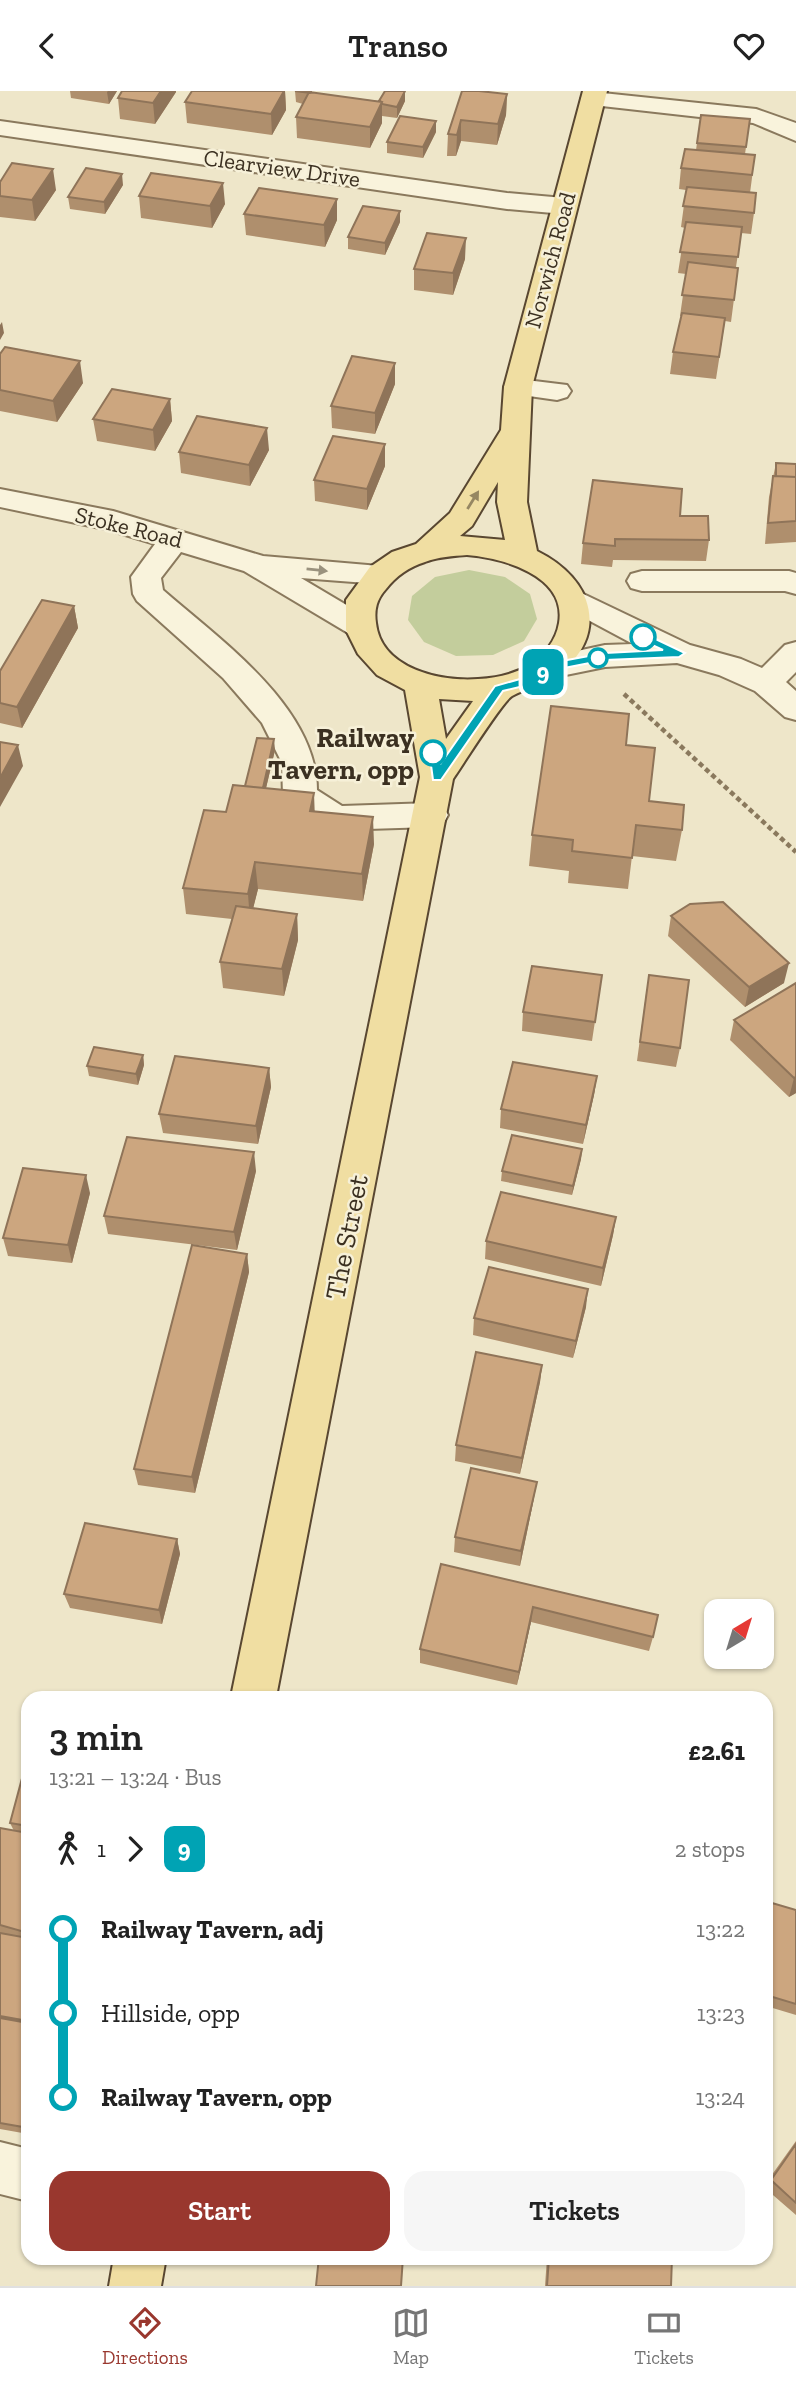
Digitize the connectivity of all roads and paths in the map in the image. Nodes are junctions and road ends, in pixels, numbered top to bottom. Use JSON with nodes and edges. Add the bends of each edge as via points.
{"nodes":[{"id":1,"x":594,"y":95,"type":"edge"},
{"id":2,"x":1,"y":119,"type":"edge"},
{"id":3,"x":796,"y":134,"type":"edge"},
{"id":4,"x":564,"y":206,"type":"junction"},
{"id":5,"x":517,"y":387,"type":"junction"},
{"id":6,"x":557,"y":391,"type":"dead end"},
{"id":7,"x":515,"y":431,"type":"junction"},
{"id":8,"x":9,"y":500,"type":"edge"},
{"id":9,"x":0,"y":528,"type":"edge"},
{"id":10,"x":174,"y":538,"type":"junction"},
{"id":11,"x":427,"y":550,"type":"junction"},
{"id":12,"x":523,"y":556,"type":"junction"},
{"id":13,"x":255,"y":564,"type":"junction"},
{"id":14,"x":380,"y":574,"type":"junction"},
{"id":15,"x":642,"y":581,"type":"dead end"},
{"id":16,"x":796,"y":584,"type":"edge"},
{"id":17,"x":573,"y":599,"type":"junction"},
{"id":18,"x":359,"y":626,"type":"junction"},
{"id":19,"x":679,"y":653,"type":"junction"},
{"id":20,"x":796,"y":653,"type":"edge"},
{"id":21,"x":551,"y":667,"type":"junction"},
{"id":22,"x":420,"y":683,"type":"junction"},
{"id":23,"x":766,"y":683,"type":"junction"},
{"id":24,"x":617,"y":688,"type":"dead end"},
{"id":25,"x":499,"y":689,"type":"junction"},
{"id":26,"x":796,"y":709,"type":"edge"},
{"id":27,"x":437,"y":777,"type":"junction"},
{"id":28,"x":431,"y":815,"type":"junction"},
{"id":29,"x":796,"y":852,"type":"edge"},
{"id":30,"x":254,"y":1691,"type":"edge"},
{"id":31,"x":0,"y":2168,"type":"edge"},
{"id":32,"x":21,"y":2173,"type":"edge"},
{"id":33,"x":139,"y":2265,"type":"edge"},
{"id":34,"x":135,"y":2286,"type":"edge"}],
"edges":[{"from":1,"to":3,"type":"street","via":[[755,116]]},
{"from":1,"to":4,"type":"main road","name":"Norwich Road"},
{"from":2,"to":4,"type":"street","name":"Clearview Drive","via":[[506,201]]},
{"from":4,"to":5,"type":"main road","name":"Norwich Road"},
{"from":5,"to":6,"type":"street"},
{"from":5,"to":7,"type":"main road","name":"Norwich Road"},
{"from":11,"to":7,"type":"main road","name":"Norwich Road","one_way":true,"via":[[461,519]]},
{"from":7,"to":12,"type":"main road","name":"Norwich Road","via":[[512,502]]},
{"from":8,"to":9,"type":"street"},
{"from":8,"to":10,"type":"street","name":"Stoke Road"},
{"from":10,"to":13,"type":"street","name":"Stoke Road"},
{"from":10,"to":28,"type":"street","via":[[146,577],[148,594],[241,677],[281,723],[299,764],[300,795],[336,818]]},
{"from":11,"to":12,"type":"main road","via":[[467,545]]},
{"from":11,"to":14,"type":"main road"},
{"from":12,"to":17,"type":"main road","via":[[553,574]]},
{"from":13,"to":14,"type":"street","name":"Stoke Road","one_way":true},
{"from":13,"to":18,"type":"street","name":"Stoke Road"},
{"from":14,"to":18,"type":"main road","via":[[362,597]]},
{"from":15,"to":16,"type":"street","via":[[789,580]]},
{"from":17,"to":19,"type":"street","via":[[616,625]]},
{"from":17,"to":21,"type":"main road","via":[[577,624]]},
{"from":18,"to":22,"type":"main road","via":[[363,639],[381,661]]},
{"from":19,"to":21,"type":"street","via":[[605,656]]},
{"from":19,"to":23,"type":"street"},
{"from":20,"to":23,"type":"street"},
{"from":21,"to":25,"type":"main road"},
{"from":22,"to":25,"type":"main road","via":[[464,691]]},
{"from":22,"to":27,"type":"main road","name":"The Street"},
{"from":23,"to":26,"type":"street"},
{"from":24,"to":29,"type":"path"},
{"from":25,"to":27,"type":"main road","name":"The Street"},
{"from":27,"to":28,"type":"main road","name":"The Street"},
{"from":28,"to":30,"type":"main road","name":"The Street"},
{"from":31,"to":32,"type":"street"},
{"from":33,"to":34,"type":"main road"}]}
